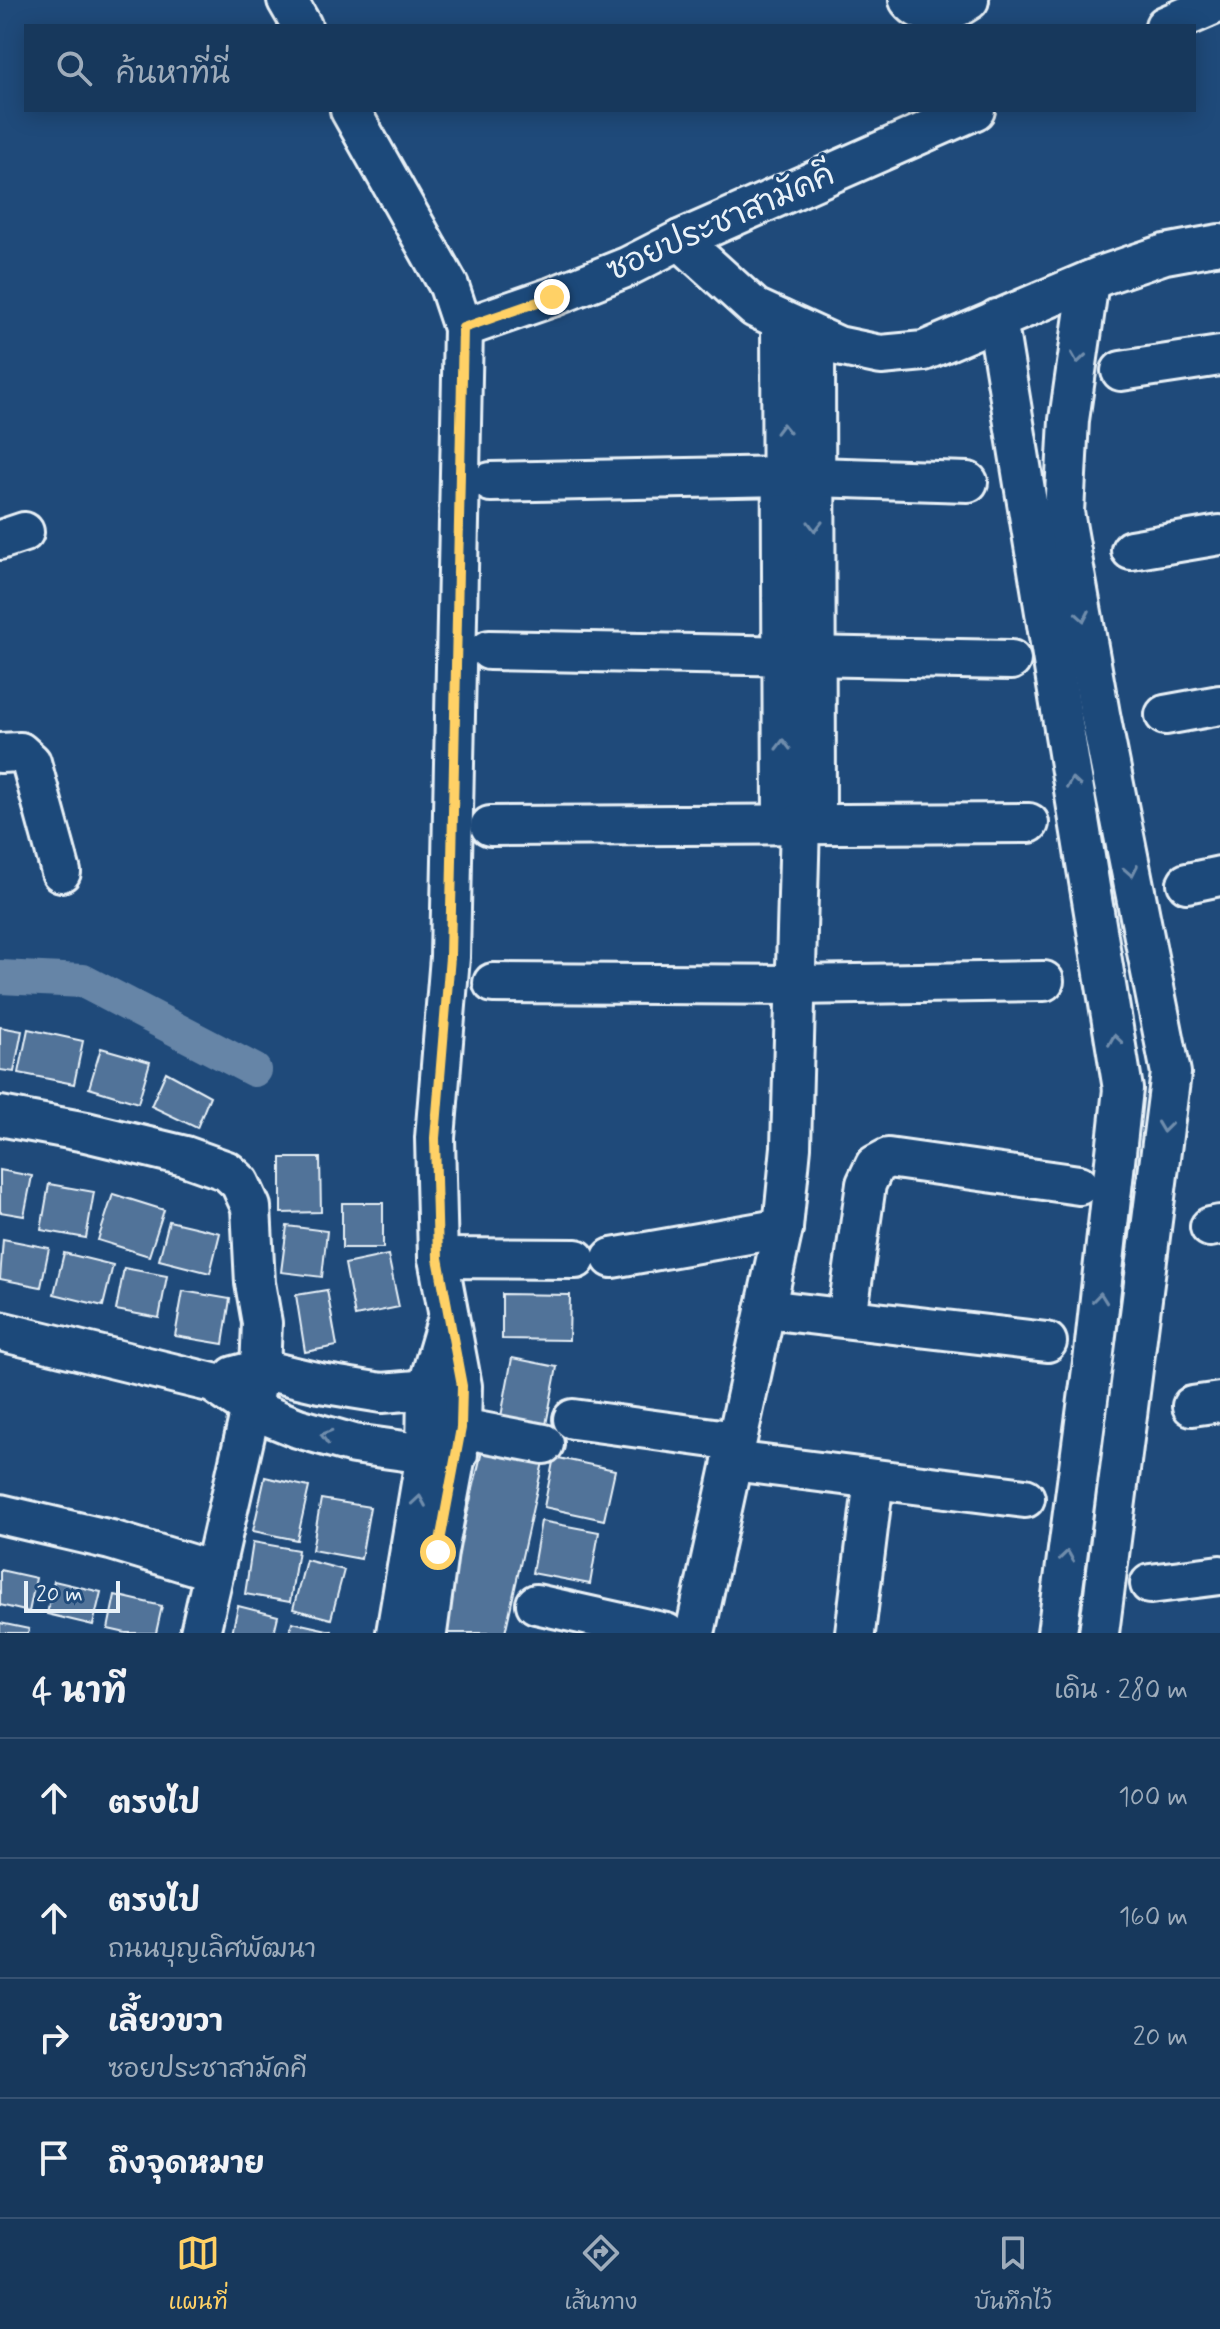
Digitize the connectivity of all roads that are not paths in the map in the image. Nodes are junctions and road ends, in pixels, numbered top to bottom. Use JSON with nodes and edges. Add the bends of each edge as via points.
{"nodes":[{"id":1,"x":287,"y":0,"type":"edge"},
{"id":2,"x":909,"y":0,"type":"edge"},
{"id":3,"x":969,"y":0,"type":"edge"},
{"id":4,"x":1220,"y":2,"type":"edge"},
{"id":5,"x":301,"y":24,"type":"edge"},
{"id":6,"x":1170,"y":24,"type":"edge"},
{"id":7,"x":351,"y":112,"type":"edge"},
{"id":8,"x":970,"y":112,"type":"edge"},
{"id":9,"x":680,"y":240,"type":"junction"},
{"id":10,"x":1220,"y":244,"type":"edge"},
{"id":11,"x":1089,"y":281,"type":"junction"},
{"id":12,"x":997,"y":319,"type":"junction"},
{"id":13,"x":781,"y":320,"type":"junction"},
{"id":14,"x":463,"y":328,"type":"junction"},
{"id":15,"x":815,"y":336,"type":"junction"},
{"id":16,"x":1220,"y":356,"type":"edge"},
{"id":17,"x":1121,"y":371,"type":"dead end"},
{"id":18,"x":799,"y":476,"type":"junction"},
{"id":19,"x":491,"y":482,"type":"dead end"},
{"id":20,"x":968,"y":482,"type":"dead end"},
{"id":21,"x":1220,"y":535,"type":"edge"},
{"id":22,"x":1131,"y":550,"type":"dead end"},
{"id":23,"x":489,"y":650,"type":"dead end"},
{"id":24,"x":799,"y":656,"type":"junction"},
{"id":25,"x":1011,"y":660,"type":"dead end"},
{"id":26,"x":1220,"y":705,"type":"edge"},
{"id":27,"x":1165,"y":715,"type":"dead end"},
{"id":28,"x":0,"y":753,"type":"edge"},
{"id":29,"x":799,"y":823,"type":"junction"},
{"id":30,"x":1029,"y":823,"type":"dead end"},
{"id":31,"x":490,"y":826,"type":"dead end"},
{"id":32,"x":61,"y":872,"type":"dead end"},
{"id":33,"x":1044,"y":981,"type":"dead end"},
{"id":34,"x":493,"y":983,"type":"dead end"},
{"id":35,"x":795,"y":985,"type":"junction"},
{"id":36,"x":0,"y":1116,"type":"edge"},
{"id":37,"x":1079,"y":1185,"type":"dead end"},
{"id":38,"x":783,"y":1228,"type":"junction"},
{"id":39,"x":438,"y":1258,"type":"junction"},
{"id":40,"x":765,"y":1309,"type":"junction"},
{"id":41,"x":847,"y":1318,"type":"junction"},
{"id":42,"x":0,"y":1331,"type":"edge"},
{"id":43,"x":1047,"y":1342,"type":"dead end"},
{"id":44,"x":260,"y":1369,"type":"junction"},
{"id":45,"x":213,"y":1383,"type":"junction"},
{"id":46,"x":445,"y":1387,"type":"junction"},
{"id":47,"x":251,"y":1409,"type":"junction"},
{"id":48,"x":573,"y":1419,"type":"dead end"},
{"id":49,"x":544,"y":1444,"type":"dead end"},
{"id":50,"x":449,"y":1445,"type":"junction"},
{"id":51,"x":734,"y":1451,"type":"junction"},
{"id":52,"x":874,"y":1479,"type":"junction"},
{"id":53,"x":1025,"y":1498,"type":"dead end"},
{"id":54,"x":0,"y":1514,"type":"edge"},
{"id":55,"x":213,"y":1571,"type":"junction"},
{"id":56,"x":1220,"y":1575,"type":"edge"},
{"id":57,"x":1150,"y":1584,"type":"dead end"},
{"id":58,"x":536,"y":1604,"type":"dead end"},
{"id":59,"x":200,"y":1633,"type":"edge"},
{"id":60,"x":396,"y":1633,"type":"edge"},
{"id":61,"x":427,"y":1633,"type":"edge"},
{"id":62,"x":666,"y":1633,"type":"edge"},
{"id":63,"x":695,"y":1633,"type":"edge"},
{"id":64,"x":855,"y":1633,"type":"edge"},
{"id":65,"x":1057,"y":1633,"type":"edge"},
{"id":66,"x":1099,"y":1633,"type":"edge"}],
"edges":[{"from":1,"to":5,"type":"street"},
{"from":2,"to":3,"type":"street","via":[[926,13],[950,10]]},
{"from":4,"to":6,"type":"street"},
{"from":7,"to":14,"type":"street","via":[[449,286]]},
{"from":8,"to":9,"type":"street","name":"ซอยประชาสามัคคี"},
{"from":9,"to":13,"type":"street","via":[[755,308]]},
{"from":9,"to":14,"type":"street","name":"ซอยประชาสามัคคี","via":[[627,267]]},
{"from":10,"to":11,"type":"street","via":[[1165,254]]},
{"from":11,"to":12,"type":"street"},
{"from":11,"to":66,"type":"street","one_way":true,"via":[[1069,420],[1064,512],[1171,1073]]},
{"from":12,"to":15,"type":"street","via":[[924,351],[881,355]]},
{"from":65,"to":12,"type":"street","one_way":true,"via":[[1123,1089]]},
{"from":13,"to":15,"type":"street"},
{"from":18,"to":13,"type":"street","one_way":true},
{"from":14,"to":39,"type":"street","via":[[450,957],[435,1138]]},
{"from":15,"to":18,"type":"street"},
{"from":16,"to":17,"type":"street"},
{"from":18,"to":19,"type":"street"},
{"from":18,"to":20,"type":"street"},
{"from":18,"to":24,"type":"street"},
{"from":21,"to":22,"type":"street"},
{"from":23,"to":24,"type":"street"},
{"from":24,"to":25,"type":"street"},
{"from":24,"to":29,"type":"street"},
{"from":26,"to":27,"type":"street"},
{"from":28,"to":32,"type":"street","via":[[20,752],[31,762]]},
{"from":29,"to":30,"type":"street"},
{"from":29,"to":31,"type":"street"},
{"from":29,"to":35,"type":"street"},
{"from":33,"to":35,"type":"street"},
{"from":34,"to":35,"type":"street"},
{"from":35,"to":38,"type":"street"},
{"from":36,"to":44,"type":"street","via":[[185,1156],[227,1171],[240,1183],[251,1207],[262,1323]]},
{"from":37,"to":41,"type":"street","via":[[888,1158],[875,1165],[866,1184]]},
{"from":38,"to":39,"type":"street","via":[[594,1258]]},
{"from":38,"to":40,"type":"street"},
{"from":39,"to":46,"type":"street","via":[[449,1315]]},
{"from":40,"to":41,"type":"street"},
{"from":40,"to":51,"type":"street"},
{"from":41,"to":43,"type":"street"},
{"from":42,"to":45,"type":"street"},
{"from":44,"to":45,"type":"street"},
{"from":44,"to":46,"type":"street","via":[[382,1393]]},
{"from":44,"to":47,"type":"street"},
{"from":45,"to":47,"type":"street"},
{"from":46,"to":50,"type":"street"},
{"from":50,"to":47,"type":"street","one_way":true,"via":[[354,1444]]},
{"from":47,"to":55,"type":"street"},
{"from":48,"to":51,"type":"street"},
{"from":49,"to":50,"type":"street"},
{"from":60,"to":50,"type":"street","one_way":true},
{"from":50,"to":61,"type":"street"},
{"from":51,"to":52,"type":"street"},
{"from":51,"to":63,"type":"street"},
{"from":52,"to":53,"type":"street"},
{"from":52,"to":64,"type":"street"},
{"from":54,"to":55,"type":"street"},
{"from":55,"to":59,"type":"street"},
{"from":56,"to":57,"type":"street"},
{"from":58,"to":62,"type":"street"}]}
